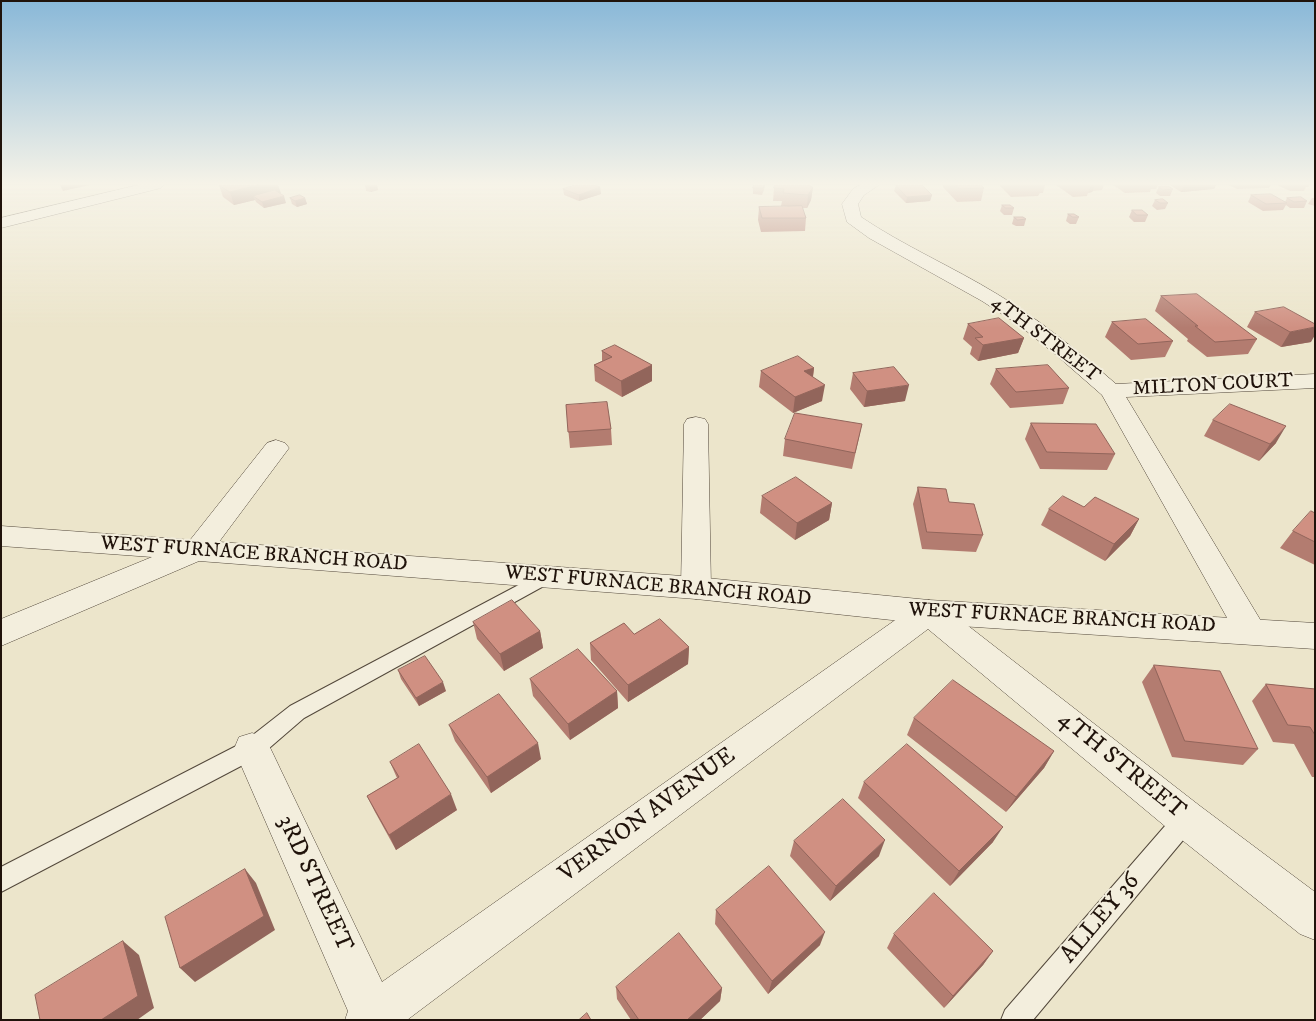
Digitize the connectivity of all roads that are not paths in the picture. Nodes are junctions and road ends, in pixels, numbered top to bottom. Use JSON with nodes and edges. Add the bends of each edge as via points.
{"nodes":[{"id":1,"x":873,"y":233,"type":"edge"},
{"id":2,"x":1315,"y":381,"type":"edge"},
{"id":3,"x":1111,"y":391,"type":"junction"},
{"id":4,"x":696,"y":424,"type":"dead end"},
{"id":5,"x":276,"y":448,"type":"dead end"},
{"id":6,"x":1,"y":536,"type":"edge"},
{"id":7,"x":197,"y":551,"type":"junction"},
{"id":8,"x":545,"y":577,"type":"junction"},
{"id":9,"x":696,"y":588,"type":"junction"},
{"id":10,"x":929,"y":612,"type":"junction"},
{"id":11,"x":1250,"y":630,"type":"junction"},
{"id":12,"x":1,"y":633,"type":"edge"},
{"id":13,"x":1315,"y":636,"type":"edge"},
{"id":14,"x":252,"y":749,"type":"junction"},
{"id":15,"x":1186,"y":819,"type":"junction"},
{"id":16,"x":1,"y":880,"type":"edge"},
{"id":17,"x":1315,"y":919,"type":"edge"},
{"id":18,"x":373,"y":1018,"type":"edge"},
{"id":19,"x":1015,"y":1020,"type":"edge"}],
"edges":[{"from":1,"to":3,"type":"street","name":"4TH STREET","via":[[1026,320]]},
{"from":2,"to":3,"type":"street","name":"MILTON COURT"},
{"from":3,"to":11,"type":"street","name":"4TH STREET"},
{"from":4,"to":9,"type":"street"},
{"from":5,"to":7,"type":"street"},
{"from":6,"to":7,"type":"street","name":"WEST FURNACE BRANCH ROAD"},
{"from":7,"to":8,"type":"street","name":"WEST FURNACE BRANCH ROAD"},
{"from":7,"to":12,"type":"street"},
{"from":8,"to":9,"type":"street","name":"WEST FURNACE BRANCH ROAD"},
{"from":8,"to":14,"type":"lane","via":[[297,712]]},
{"from":9,"to":10,"type":"street","name":"WEST FURNACE BRANCH ROAD"},
{"from":10,"to":11,"type":"street","name":"WEST FURNACE BRANCH ROAD"},
{"from":10,"to":15,"type":"street","name":"4TH STREET"},
{"from":10,"to":18,"type":"street","name":"VERNON AVENUE"},
{"from":11,"to":13,"type":"street","name":"WEST FURNACE BRANCH ROAD"},
{"from":14,"to":16,"type":"lane"},
{"from":14,"to":18,"type":"street","name":"3RD STREET"},
{"from":15,"to":17,"type":"street","name":"4TH STREET"},
{"from":15,"to":19,"type":"lane","name":"ALLEY 36"}]}
